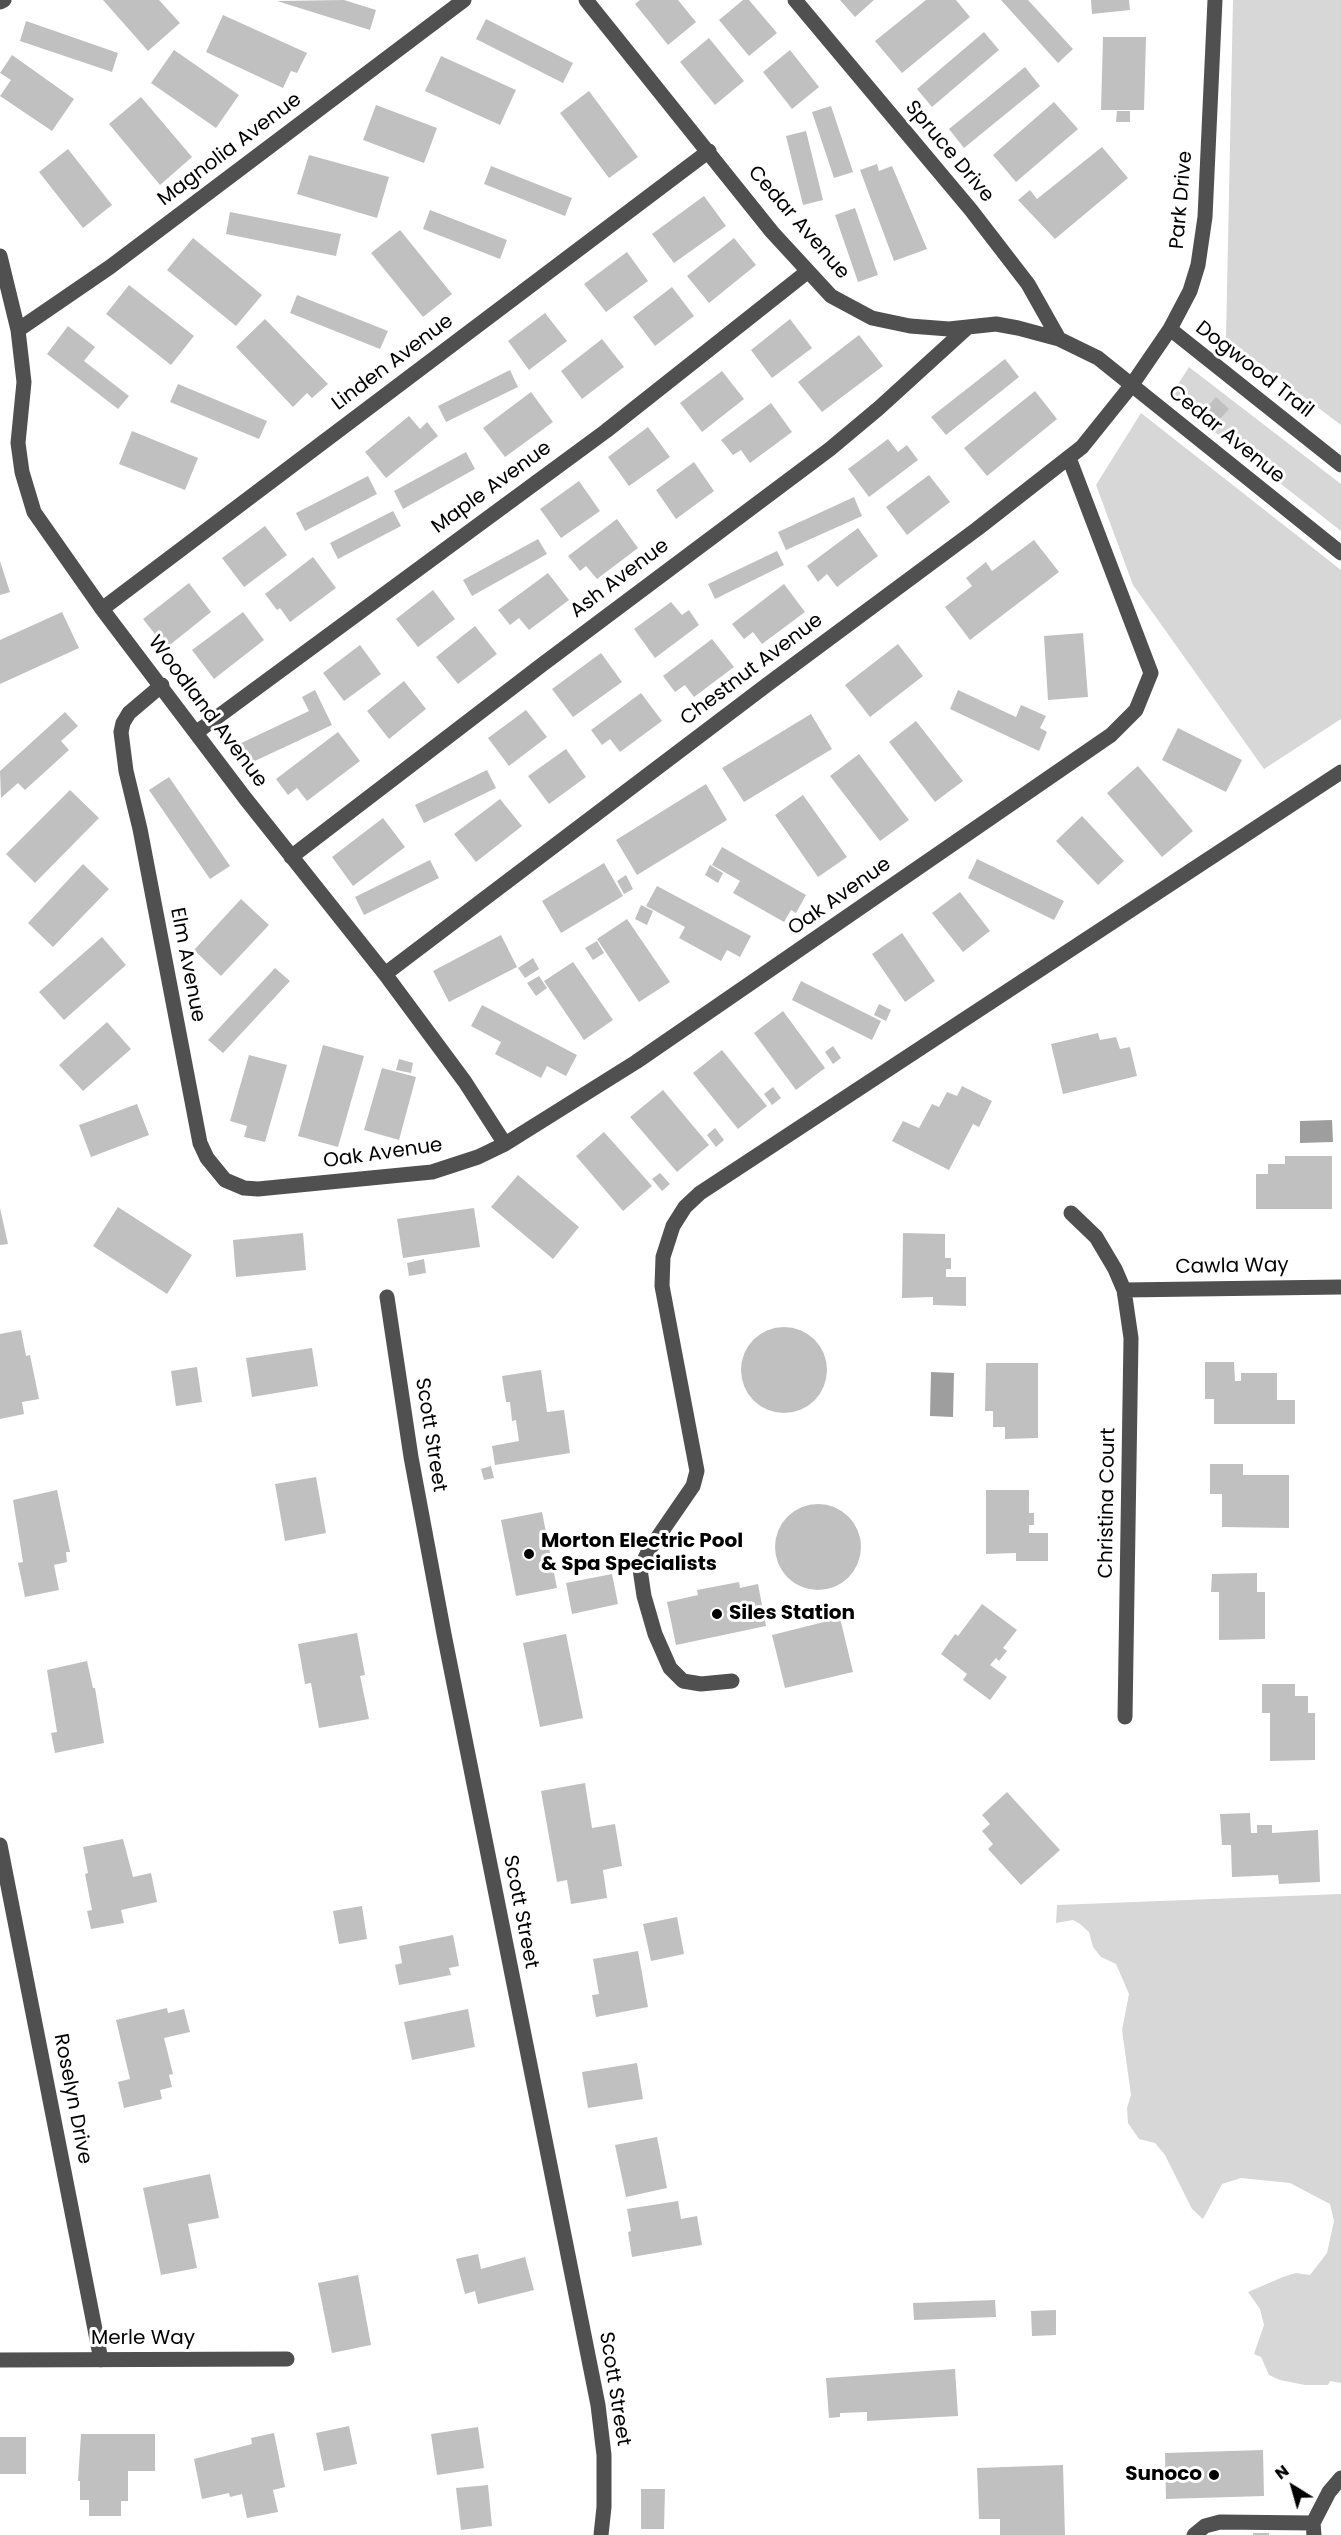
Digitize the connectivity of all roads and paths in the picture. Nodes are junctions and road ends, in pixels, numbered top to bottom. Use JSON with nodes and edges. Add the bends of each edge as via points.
{"nodes":[{"id":1,"x":464,"y":0,"type":"edge"},
{"id":2,"x":586,"y":0,"type":"edge"},
{"id":3,"x":795,"y":0,"type":"edge"},
{"id":4,"x":1215,"y":0,"type":"edge"},
{"id":5,"x":709,"y":151,"type":"junction"},
{"id":6,"x":0,"y":256,"type":"edge"},
{"id":7,"x":807,"y":272,"type":"junction"},
{"id":8,"x":968,"y":327,"type":"junction"},
{"id":9,"x":1170,"y":329,"type":"junction"},
{"id":10,"x":18,"y":330,"type":"junction"},
{"id":11,"x":1059,"y":339,"type":"junction"},
{"id":12,"x":1131,"y":386,"type":"junction"},
{"id":13,"x":1069,"y":458,"type":"junction"},
{"id":14,"x":1341,"y":465,"type":"edge"},
{"id":15,"x":1341,"y":553,"type":"edge"},
{"id":16,"x":102,"y":609,"type":"junction"},
{"id":17,"x":162,"y":685,"type":"junction"},
{"id":18,"x":197,"y":732,"type":"junction"},
{"id":19,"x":1341,"y":772,"type":"edge"},
{"id":20,"x":291,"y":857,"type":"junction"},
{"id":21,"x":385,"y":975,"type":"junction"},
{"id":22,"x":505,"y":1144,"type":"junction"},
{"id":23,"x":306,"y":1185,"type":"joint"},
{"id":24,"x":1071,"y":1213,"type":"dead end"},
{"id":25,"x":1341,"y":1287,"type":"edge"},
{"id":26,"x":1124,"y":1290,"type":"junction"},
{"id":27,"x":387,"y":1297,"type":"dead end"},
{"id":28,"x":732,"y":1681,"type":"dead end"},
{"id":29,"x":1125,"y":1717,"type":"dead end"},
{"id":30,"x":0,"y":1845,"type":"edge"},
{"id":31,"x":286,"y":2358,"type":"dead end"},
{"id":32,"x":0,"y":2360,"type":"edge"},
{"id":33,"x":101,"y":2360,"type":"junction"},
{"id":34,"x":1341,"y":2478,"type":"edge"},
{"id":35,"x":1314,"y":2529,"type":"edge"},
{"id":36,"x":601,"y":2535,"type":"edge"},
{"id":37,"x":1194,"y":2535,"type":"edge"}],
"edges":[{"from":1,"to":10,"type":"street","name":"Magnolia Avenue","via":[[110,267]]},
{"from":2,"to":5,"type":"street","name":"Cedar Avenue"},
{"from":3,"to":11,"type":"street","name":"Spruce Drive","via":[[971,210],[1028,284]]},
{"from":4,"to":9,"type":"street","name":"Park Drive","via":[[1205,217],[1190,291]]},
{"from":5,"to":7,"type":"street","name":"Cedar Avenue"},
{"from":5,"to":16,"type":"street","name":"Linden Avenue"},
{"from":6,"to":10,"type":"street","name":"Woodland Avenue"},
{"from":7,"to":8,"type":"street","name":"Cedar Avenue","via":[[831,296],[872,318],[910,326]]},
{"from":7,"to":18,"type":"street","name":"Maple Avenue","via":[[606,431]]},
{"from":8,"to":11,"type":"street","name":"Cedar Avenue","via":[[996,324]]},
{"from":8,"to":20,"type":"street","name":"Ash Avenue","via":[[830,449]]},
{"from":9,"to":12,"type":"street","name":"Park Drive"},
{"from":9,"to":14,"type":"street","name":"Dogwood Trail"},
{"from":10,"to":16,"type":"street","name":"Woodland Avenue","via":[[24,382],[18,443],[27,494],[34,512]]},
{"from":11,"to":12,"type":"street","name":"Cedar Avenue","via":[[1098,358]]},
{"from":12,"to":13,"type":"street","name":"Chestnut Avenue"},
{"from":12,"to":15,"type":"street","name":"Cedar Avenue"},
{"from":13,"to":21,"type":"street","name":"Chestnut Avenue"},
{"from":13,"to":22,"type":"street","name":"Oak Avenue","via":[[1151,673],[1136,710],[1111,735],[806,946],[636,1062]]},
{"from":16,"to":17,"type":"street","name":"Woodland Avenue"},
{"from":17,"to":18,"type":"street","name":"Woodland Avenue"},
{"from":17,"to":23,"type":"street","name":"Elm Avenue","via":[[129,713],[120,732],[201,1143],[213,1168],[225,1180],[244,1188]]},
{"from":18,"to":20,"type":"street","name":"Woodland Avenue"},
{"from":19,"to":28,"type":"street","via":[[700,1193],[685,1207],[673,1226],[663,1257],[662,1286],[697,1471],[693,1486],[640,1569],[649,1615],[670,1668],[683,1681]]},
{"from":20,"to":21,"type":"street","name":"Woodland Avenue"},
{"from":21,"to":22,"type":"street","name":"Woodland Avenue","via":[[465,1082]]},
{"from":22,"to":23,"type":"street","name":"Oak Avenue","via":[[432,1172]]},
{"from":24,"to":26,"type":"street","name":"Christina Court","via":[[1096,1237]]},
{"from":25,"to":26,"type":"street","name":"Cawla Way"},
{"from":26,"to":29,"type":"street","name":"Christina Court","via":[[1131,1338]]},
{"from":27,"to":36,"type":"street","name":"Scott Street","via":[[411,1457],[444,1634],[598,2405],[604,2455]]},
{"from":30,"to":33,"type":"street","name":"Roselyn Drive"},
{"from":31,"to":33,"type":"street","name":"Merle Way"},
{"from":32,"to":33,"type":"street","name":"Merle Way"},
{"from":34,"to":35,"type":"street","via":[[1329,2492]]},
{"from":35,"to":37,"type":"street","via":[[1220,2522],[1205,2526]]}]}
